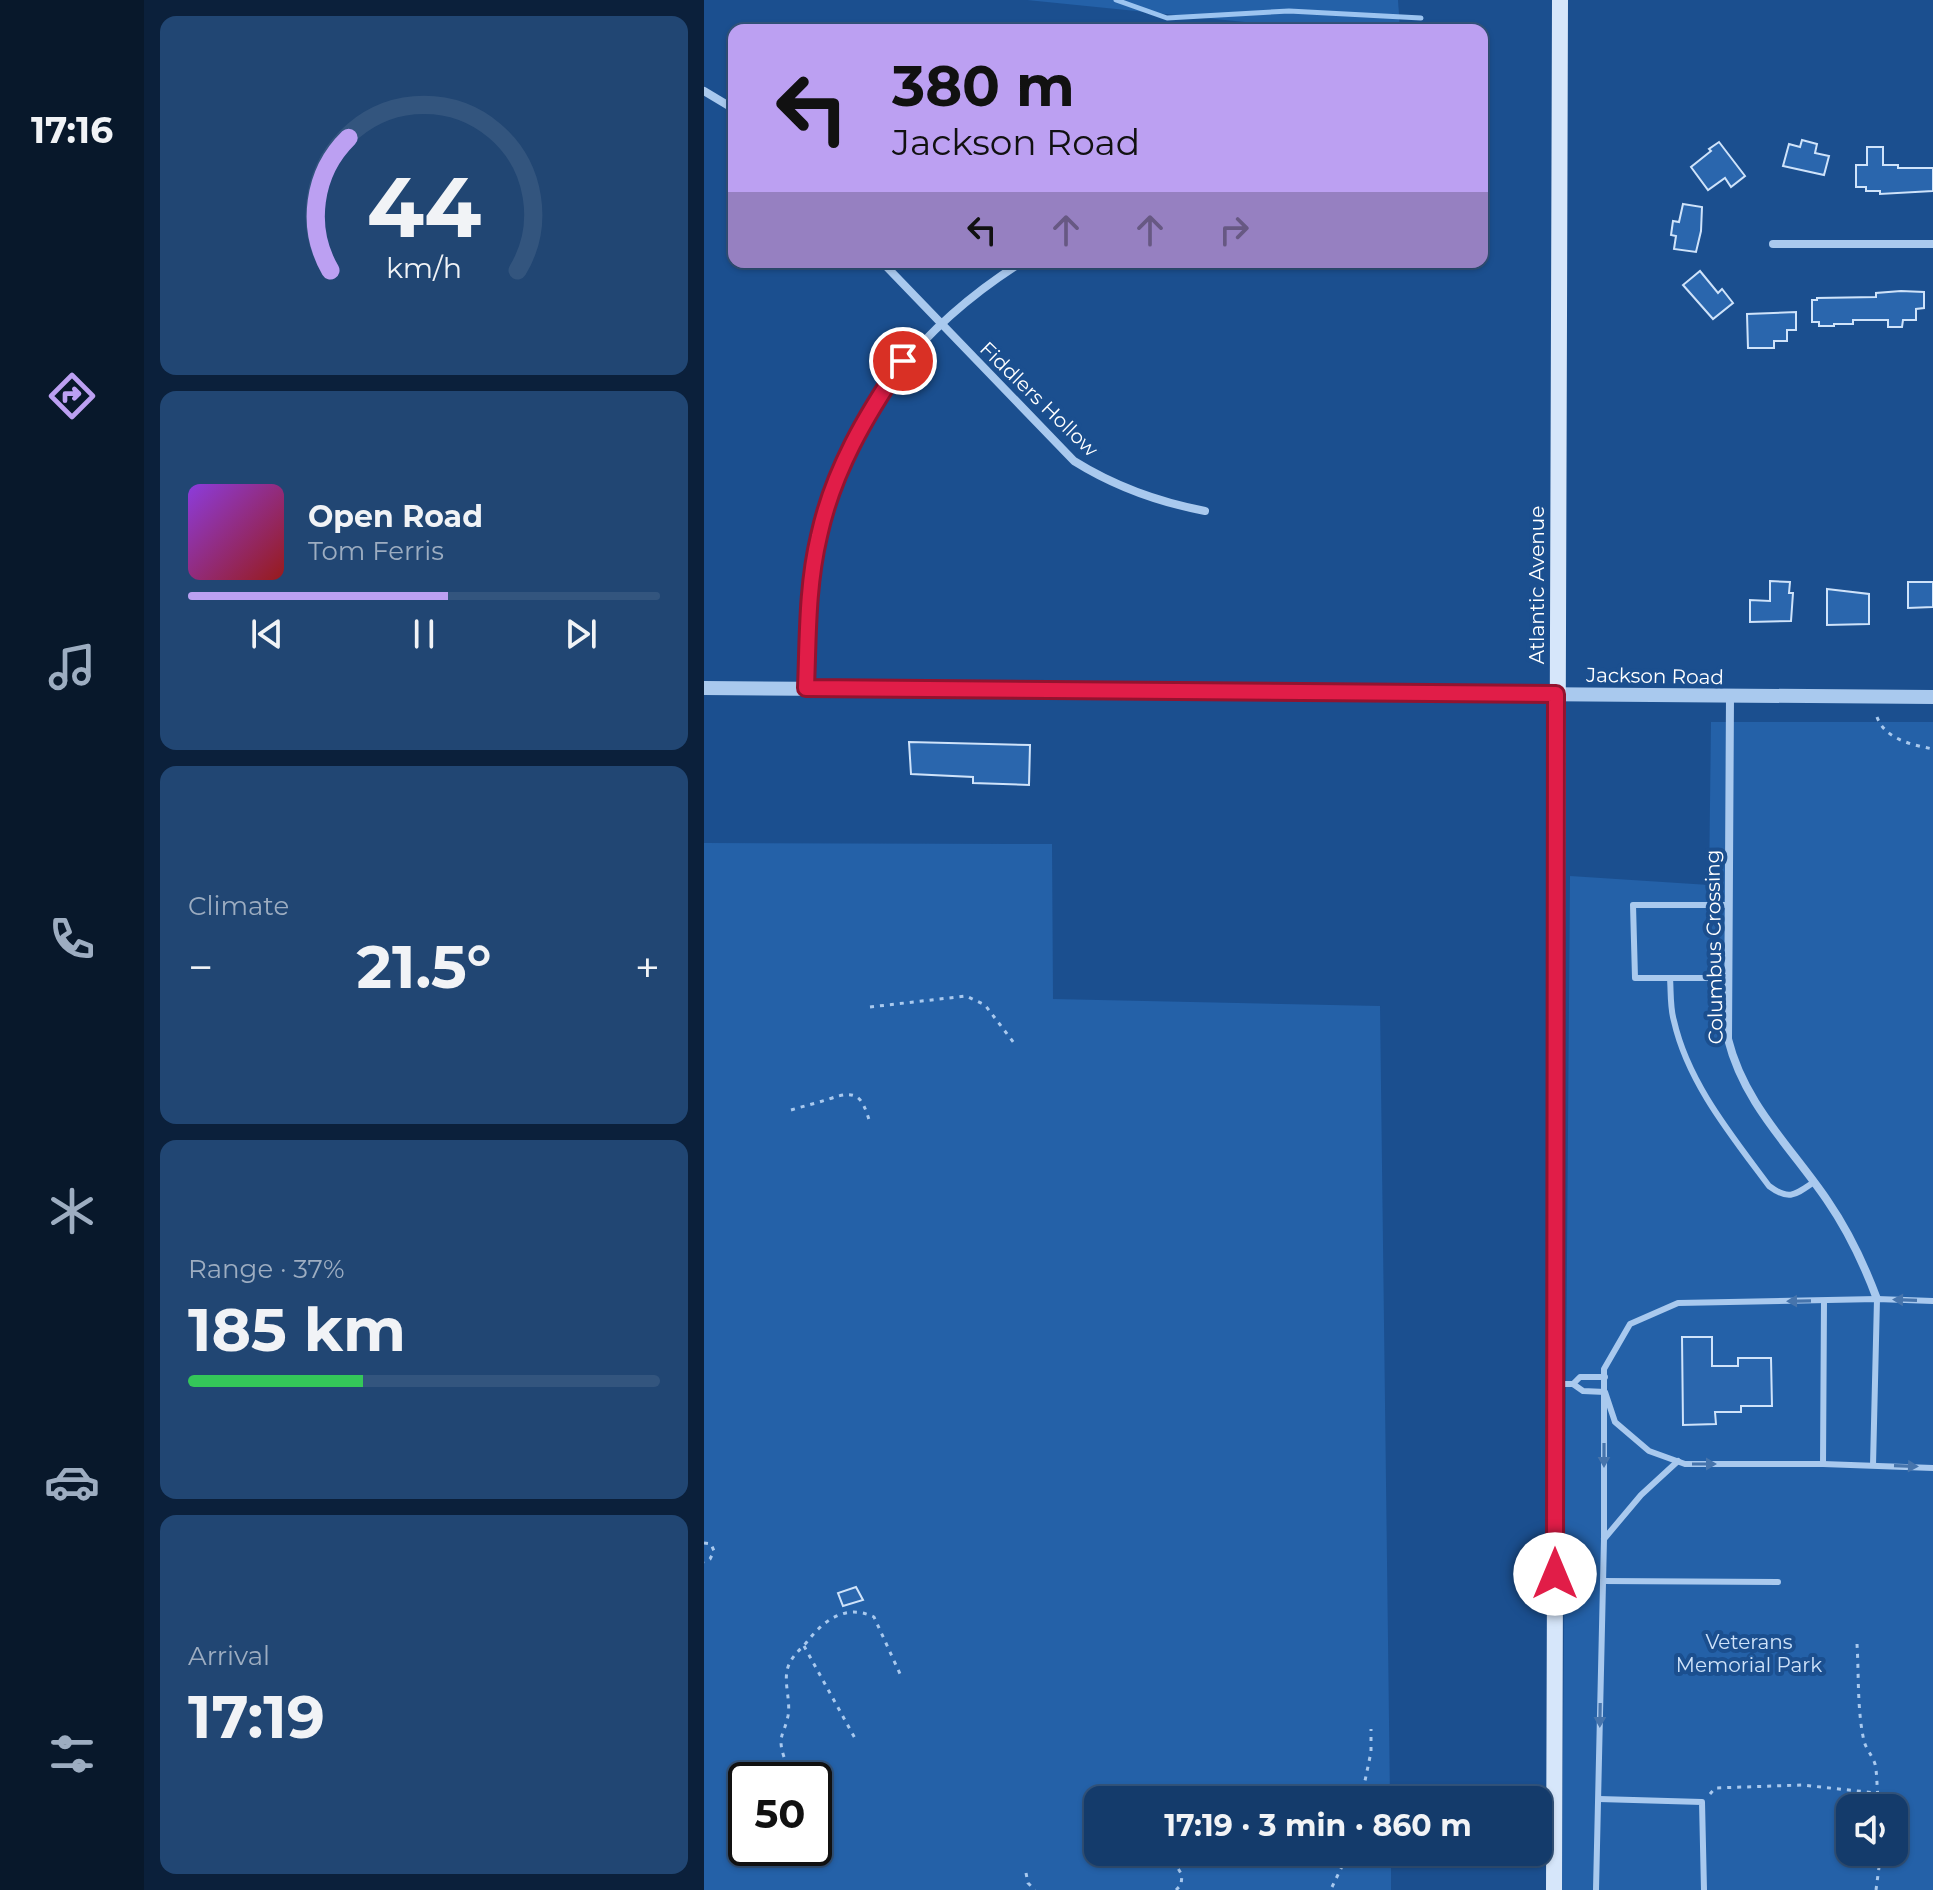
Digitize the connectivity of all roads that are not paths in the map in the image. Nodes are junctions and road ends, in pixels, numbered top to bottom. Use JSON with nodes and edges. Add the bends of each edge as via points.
{"nodes":[{"id":1,"x":1560,"y":0,"type":"edge"},
{"id":2,"x":704,"y":91,"type":"edge"},
{"id":3,"x":728,"y":105,"type":"edge"},
{"id":4,"x":1773,"y":244,"type":"dead end"},
{"id":5,"x":1933,"y":244,"type":"edge"},
{"id":6,"x":888,"y":268,"type":"edge"},
{"id":7,"x":1013,"y":268,"type":"edge"},
{"id":8,"x":939,"y":324,"type":"junction"},
{"id":9,"x":1205,"y":511,"type":"dead end"},
{"id":10,"x":704,"y":688,"type":"edge"},
{"id":11,"x":806,"y":688,"type":"junction"},
{"id":12,"x":1556,"y":694,"type":"junction"},
{"id":13,"x":1730,"y":697,"type":"junction"},
{"id":14,"x":1933,"y":697,"type":"edge"},
{"id":15,"x":1727,"y":905,"type":"junction"},
{"id":16,"x":1670,"y":978,"type":"junction"},
{"id":17,"x":1726,"y":978,"type":"junction"},
{"id":18,"x":1814,"y":1182,"type":"junction"},
{"id":19,"x":1877,"y":1299,"type":"junction"},
{"id":20,"x":1824,"y":1301,"type":"junction"},
{"id":21,"x":1933,"y":1301,"type":"edge"},
{"id":22,"x":1605,"y":1377,"type":"junction"},
{"id":23,"x":1565,"y":1384,"type":"junction"},
{"id":24,"x":1605,"y":1392,"type":"junction"},
{"id":25,"x":1678,"y":1461,"type":"junction"},
{"id":26,"x":1823,"y":1464,"type":"junction"},
{"id":27,"x":1873,"y":1465,"type":"junction"},
{"id":28,"x":1933,"y":1468,"type":"edge"},
{"id":29,"x":1604,"y":1539,"type":"junction"},
{"id":30,"x":1603,"y":1581,"type":"junction"},
{"id":31,"x":1778,"y":1582,"type":"dead end"},
{"id":32,"x":1599,"y":1799,"type":"junction"},
{"id":33,"x":1554,"y":1890,"type":"edge"},
{"id":34,"x":1596,"y":1890,"type":"edge"},
{"id":35,"x":1704,"y":1890,"type":"edge"}],
"edges":[{"from":1,"to":12,"type":"main road","name":"Atlantic Avenue"},
{"from":2,"to":3,"type":"street"},
{"from":4,"to":5,"type":"street"},
{"from":6,"to":8,"type":"street","name":"Fiddlers Hollow"},
{"from":7,"to":8,"type":"street"},
{"from":8,"to":9,"type":"street","name":"Fiddlers Hollow","via":[[1074,461],[1105,480]]},
{"from":8,"to":11,"type":"street","via":[[903,361],[870,409],[834,487],[810,588]]},
{"from":10,"to":11,"type":"street","name":"Jackson Road"},
{"from":11,"to":12,"type":"street","name":"Jackson Road"},
{"from":12,"to":13,"type":"street","name":"Jackson Road"},
{"from":12,"to":23,"type":"main road","name":"Atlantic Avenue"},
{"from":13,"to":14,"type":"street","name":"Jackson Road"},
{"from":13,"to":15,"type":"street","name":"Columbus Crossing"},
{"from":15,"to":16,"type":"lane","via":[[1633,905],[1635,978]]},
{"from":15,"to":17,"type":"street","name":"Columbus Crossing"},
{"from":16,"to":17,"type":"lane"},
{"from":16,"to":18,"type":"lane","via":[[1673,1019],[1685,1056],[1716,1113],[1780,1194],[1790,1196]]},
{"from":17,"to":18,"type":"street","name":"Columbus Crossing","via":[[1734,1065],[1770,1126]]},
{"from":18,"to":19,"type":"street","name":"Columbus Crossing","via":[[1864,1262]]},
{"from":19,"to":20,"type":"lane"},
{"from":21,"to":19,"type":"lane","one_way":true},
{"from":19,"to":27,"type":"lane"},
{"from":20,"to":22,"type":"lane","one_way":true,"via":[[1678,1303],[1630,1324],[1604,1369]]},
{"from":20,"to":26,"type":"lane"},
{"from":22,"to":23,"type":"lane","via":[[1580,1377]]},
{"from":22,"to":24,"type":"lane"},
{"from":23,"to":24,"type":"lane"},
{"from":23,"to":33,"type":"main road","name":"Atlantic Avenue"},
{"from":24,"to":25,"type":"lane","via":[[1615,1422],[1649,1451]]},
{"from":24,"to":29,"type":"lane","one_way":true},
{"from":25,"to":26,"type":"lane","one_way":true},
{"from":25,"to":29,"type":"lane"},
{"from":26,"to":27,"type":"lane"},
{"from":27,"to":28,"type":"lane","one_way":true},
{"from":29,"to":30,"type":"lane"},
{"from":30,"to":31,"type":"lane"},
{"from":30,"to":32,"type":"lane","one_way":true},
{"from":32,"to":34,"type":"lane"},
{"from":32,"to":35,"type":"lane","via":[[1702,1802]]}]}
